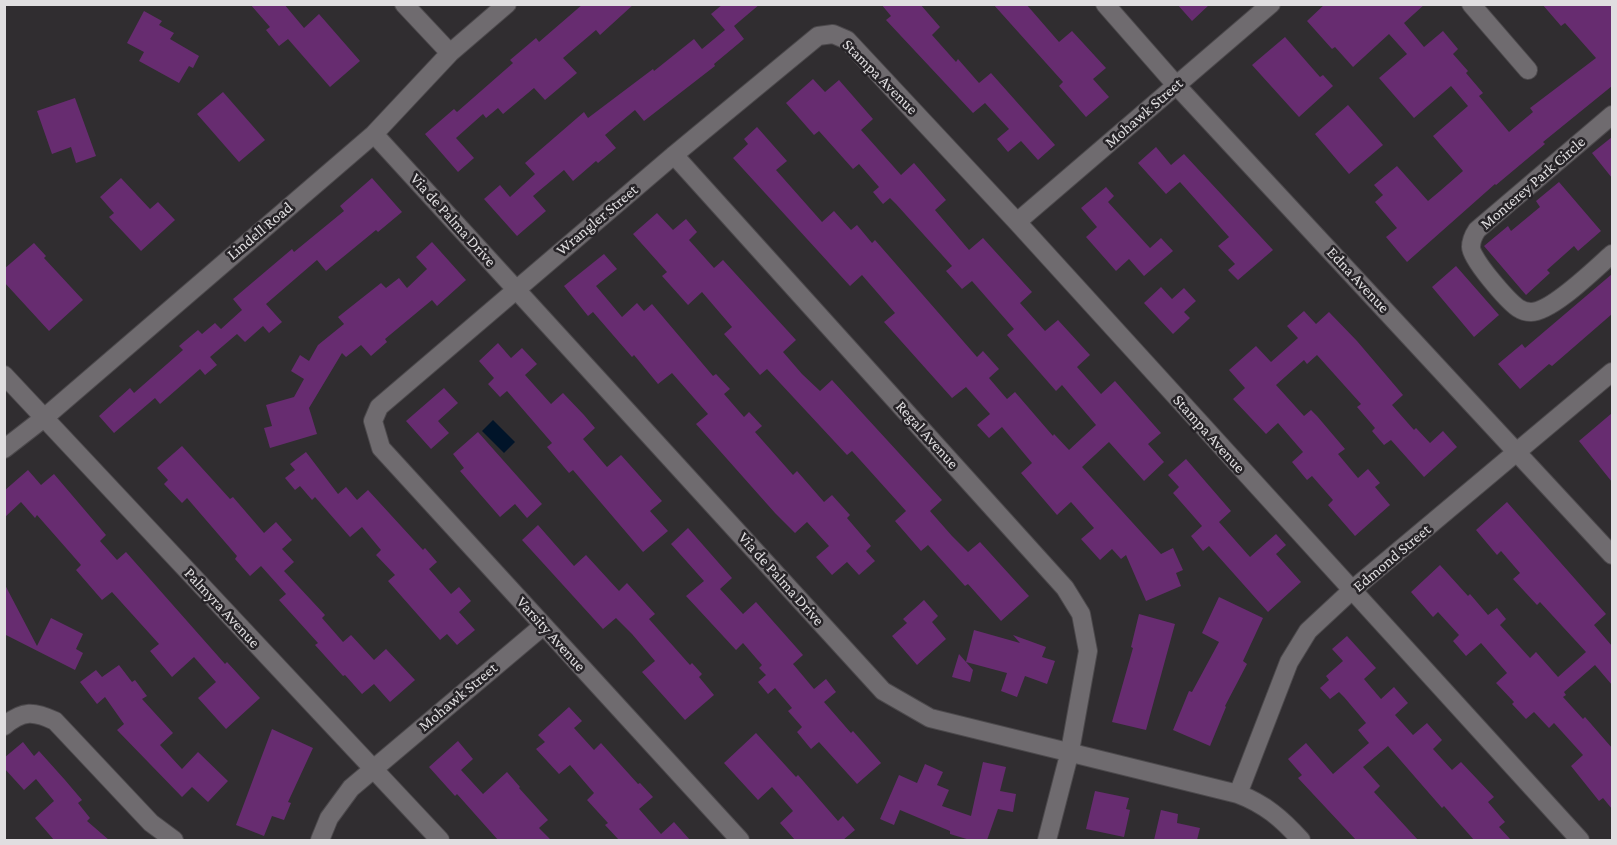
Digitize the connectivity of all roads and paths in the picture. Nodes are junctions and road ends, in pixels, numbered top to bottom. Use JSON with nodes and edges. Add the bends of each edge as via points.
{"nodes":[{"id":1,"x":404,"y":4,"type":"edge"},
{"id":2,"x":507,"y":4,"type":"edge"},
{"id":3,"x":1105,"y":4,"type":"edge"},
{"id":4,"x":1271,"y":4,"type":"edge"},
{"id":5,"x":1471,"y":4,"type":"edge"},
{"id":6,"x":833,"y":34,"type":"joint"},
{"id":7,"x":450,"y":52,"type":"junction"},
{"id":8,"x":1528,"y":70,"type":"dead end"},
{"id":9,"x":1176,"y":85,"type":"junction"},
{"id":10,"x":1612,"y":115,"type":"edge"},
{"id":11,"x":374,"y":134,"type":"junction"},
{"id":12,"x":674,"y":155,"type":"junction"},
{"id":13,"x":1017,"y":222,"type":"junction"},
{"id":14,"x":1612,"y":254,"type":"edge"},
{"id":15,"x":516,"y":289,"type":"junction"},
{"id":16,"x":1612,"y":372,"type":"edge"},
{"id":17,"x":4,"y":375,"type":"edge"},
{"id":18,"x":44,"y":418,"type":"junction"},
{"id":19,"x":373,"y":421,"type":"joint"},
{"id":20,"x":4,"y":449,"type":"edge"},
{"id":21,"x":1519,"y":452,"type":"junction"},
{"id":22,"x":1612,"y":555,"type":"edge"},
{"id":23,"x":1351,"y":591,"type":"junction"},
{"id":24,"x":543,"y":626,"type":"junction"},
{"id":25,"x":4,"y":726,"type":"edge"},
{"id":26,"x":1070,"y":751,"type":"junction"},
{"id":27,"x":373,"y":769,"type":"junction"},
{"id":28,"x":1238,"y":794,"type":"junction"},
{"id":29,"x":174,"y":840,"type":"edge"},
{"id":30,"x":320,"y":840,"type":"edge"},
{"id":31,"x":440,"y":840,"type":"edge"},
{"id":32,"x":740,"y":840,"type":"edge"},
{"id":33,"x":1047,"y":840,"type":"edge"},
{"id":34,"x":1301,"y":840,"type":"edge"},
{"id":35,"x":1580,"y":840,"type":"edge"}],
"edges":[{"from":1,"to":7,"type":"street"},
{"from":2,"to":7,"type":"street","name":"Lindell Road"},
{"from":3,"to":9,"type":"street","name":"Edna Avenue"},
{"from":4,"to":9,"type":"street","name":"Mohawk Street"},
{"from":5,"to":8,"type":"street"},
{"from":6,"to":12,"type":"street","name":"Wrangler Street","via":[[818,36]]},
{"from":6,"to":13,"type":"street","name":"Stampa Avenue","via":[[847,40]]},
{"from":7,"to":11,"type":"street","name":"Lindell Road"},
{"from":9,"to":13,"type":"street","name":"Mohawk Street"},
{"from":9,"to":21,"type":"street","name":"Edna Avenue"},
{"from":10,"to":14,"type":"street","name":"Monterey Park Circle","via":[[1477,230],[1471,248],[1475,261],[1519,310],[1531,312],[1556,302]]},
{"from":11,"to":15,"type":"street","name":"Via de Palma Drive"},
{"from":11,"to":18,"type":"street","name":"Lindell Road"},
{"from":12,"to":15,"type":"street","name":"Wrangler Street"},
{"from":12,"to":26,"type":"street","name":"Regal Avenue","via":[[1065,588],[1081,614],[1088,651]]},
{"from":13,"to":23,"type":"street","name":"Stampa Avenue"},
{"from":15,"to":19,"type":"street","name":"Wrangler Street","via":[[379,407]]},
{"from":15,"to":26,"type":"street","name":"Via de Palma Drive","via":[[882,691],[930,718]]},
{"from":16,"to":21,"type":"street","name":"Edmond Street"},
{"from":17,"to":18,"type":"street","name":"Palmyra Avenue"},
{"from":18,"to":20,"type":"street","name":"Lindell Road"},
{"from":18,"to":27,"type":"street","name":"Palmyra Avenue"},
{"from":19,"to":24,"type":"street","name":"Varsity Avenue","via":[[381,448]]},
{"from":21,"to":22,"type":"street","name":"Edna Avenue"},
{"from":21,"to":23,"type":"street","name":"Edmond Street"},
{"from":23,"to":28,"type":"street","name":"Edmond Street","via":[[1308,632],[1289,662]]},
{"from":23,"to":35,"type":"street","name":"Stampa Avenue"},
{"from":24,"to":27,"type":"street","name":"Mohawk Street"},
{"from":24,"to":32,"type":"street","name":"Varsity Avenue"},
{"from":25,"to":29,"type":"street","via":[[16,716],[38,713],[55,721],[151,823]]},
{"from":26,"to":28,"type":"street","name":"Via de Palma Drive"},
{"from":26,"to":33,"type":"street"},
{"from":27,"to":30,"type":"street","name":"Mohawk Street","via":[[351,788],[329,818]]},
{"from":27,"to":31,"type":"street","name":"Palmyra Avenue"},
{"from":28,"to":34,"type":"street","name":"Via de Palma Drive","via":[[1256,801]]}]}
